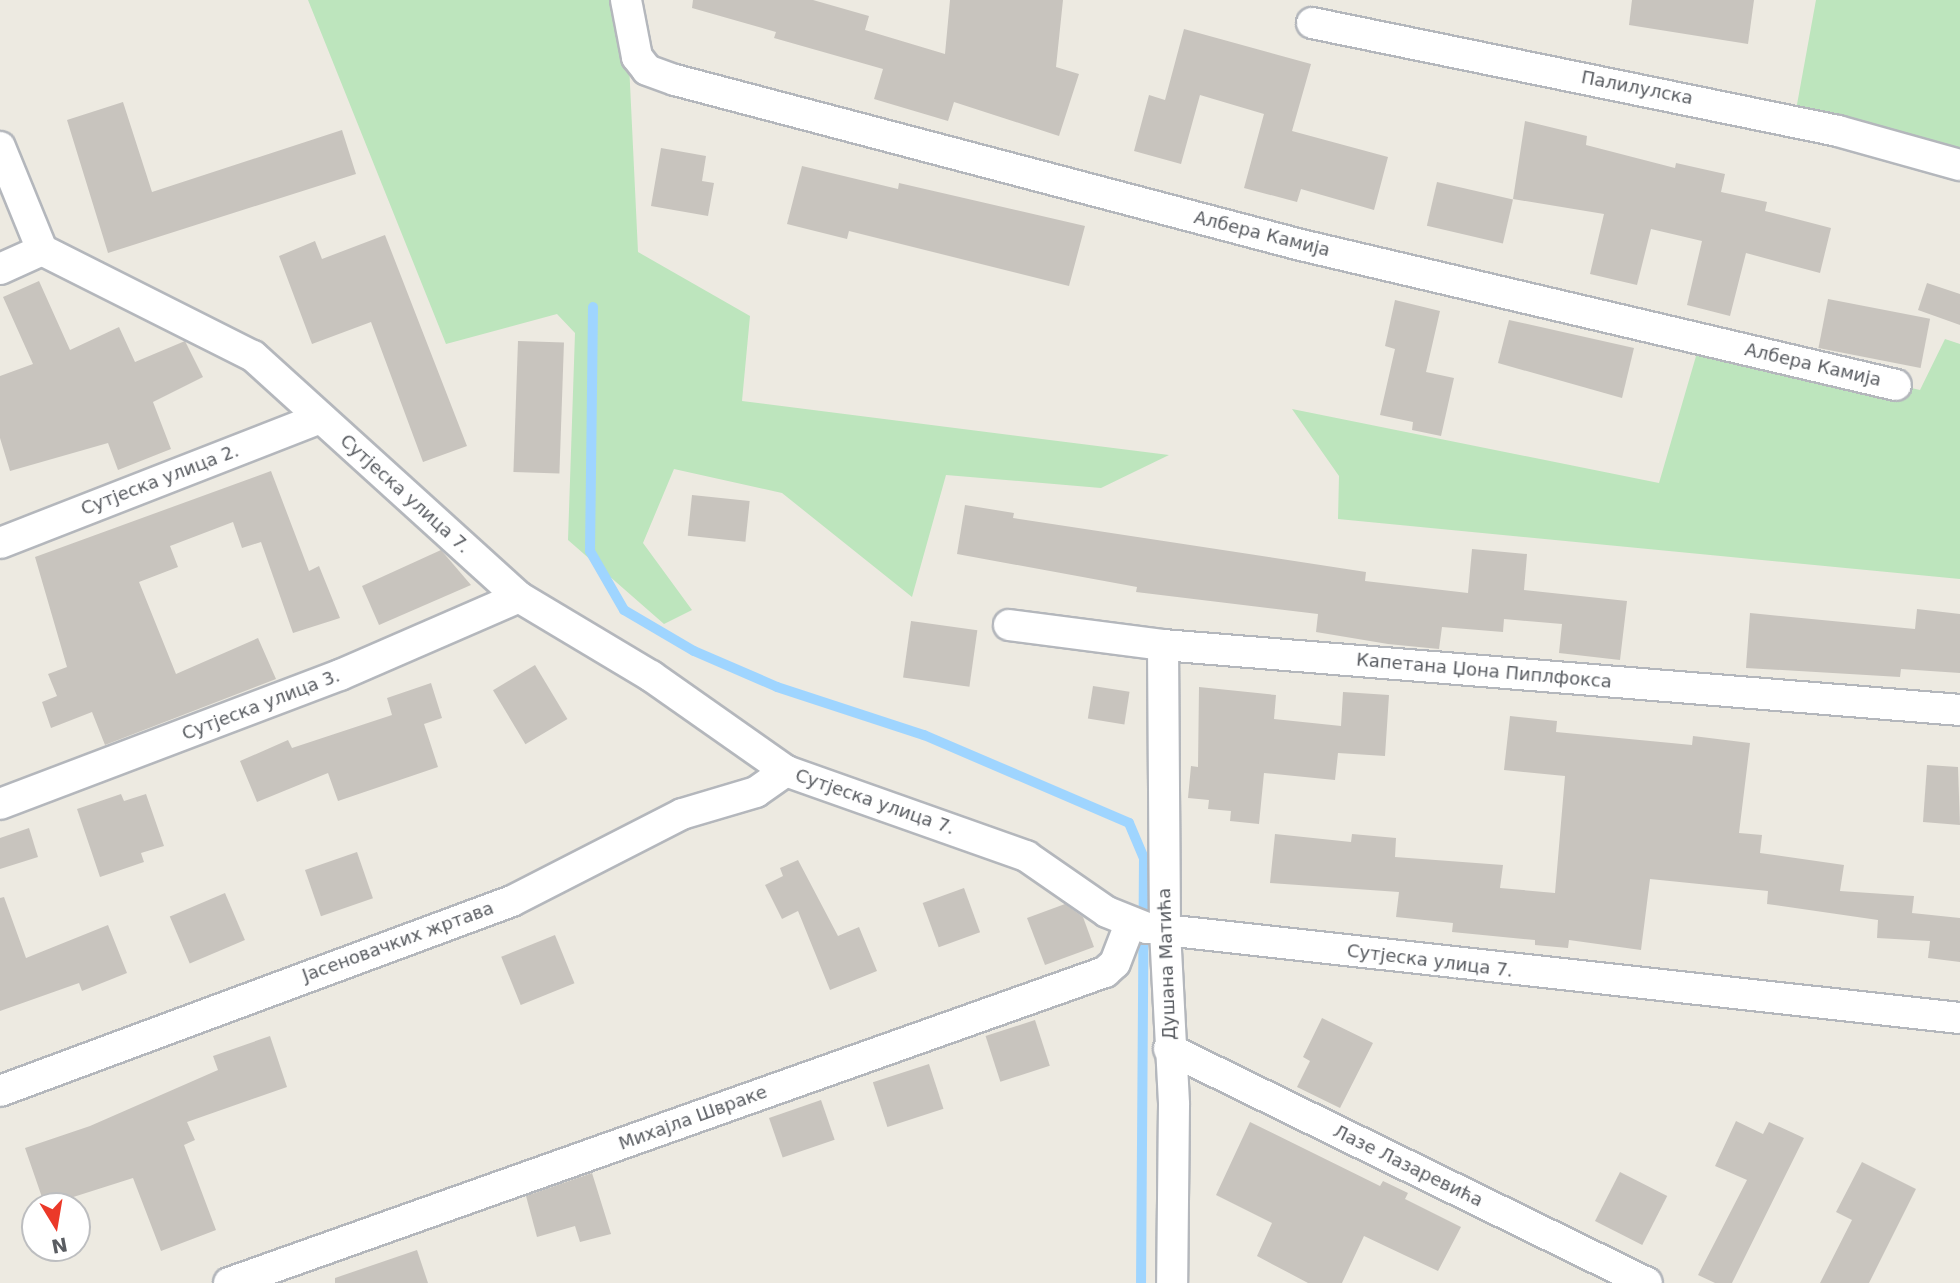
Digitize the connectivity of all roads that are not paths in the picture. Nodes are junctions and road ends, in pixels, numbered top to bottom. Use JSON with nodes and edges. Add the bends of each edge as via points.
{"nodes":[{"id":1,"x":626,"y":0,"type":"edge"},
{"id":2,"x":1312,"y":23,"type":"dead end"},
{"id":3,"x":0,"y":147,"type":"edge"},
{"id":4,"x":1960,"y":165,"type":"edge"},
{"id":5,"x":42,"y":250,"type":"junction"},
{"id":6,"x":0,"y":269,"type":"edge"},
{"id":7,"x":1896,"y":385,"type":"dead end"},
{"id":8,"x":321,"y":418,"type":"junction"},
{"id":9,"x":0,"y":543,"type":"edge"},
{"id":10,"x":519,"y":597,"type":"junction"},
{"id":11,"x":1009,"y":625,"type":"dead end"},
{"id":12,"x":1163,"y":645,"type":"junction"},
{"id":13,"x":1960,"y":710,"type":"edge"},
{"id":14,"x":786,"y":771,"type":"junction"},
{"id":15,"x":0,"y":804,"type":"edge"},
{"id":16,"x":1130,"y":924,"type":"junction"},
{"id":17,"x":1165,"y":931,"type":"junction"},
{"id":18,"x":1960,"y":1018,"type":"edge"},
{"id":19,"x":1169,"y":1049,"type":"junction"},
{"id":20,"x":0,"y":1091,"type":"edge"},
{"id":21,"x":229,"y":1283,"type":"edge"},
{"id":22,"x":1172,"y":1283,"type":"edge"},
{"id":23,"x":1647,"y":1283,"type":"edge"}],
"edges":[{"from":1,"to":7,"type":"street","name":"Албера Камија","via":[[637,57],[647,70],[675,80],[1301,245]]},
{"from":2,"to":4,"type":"street","name":"Палилулска","via":[[1838,131]]},
{"from":3,"to":5,"type":"street"},
{"from":5,"to":6,"type":"street"},
{"from":5,"to":8,"type":"street","name":"Сутјеска улица 7.","via":[[96,282],[225,339],[290,387]]},
{"from":8,"to":9,"type":"street","name":"Сутјеска улица 2."},
{"from":8,"to":10,"type":"street","name":"Сутјеска улица 7."},
{"from":10,"to":14,"type":"street","name":"Сутјеска улица 7.","via":[[651,676]]},
{"from":10,"to":15,"type":"street","name":"Сутјеска улица 3.","via":[[340,675]]},
{"from":11,"to":12,"type":"street","name":"Капетана Џона Пиплфокса"},
{"from":12,"to":13,"type":"street","name":"Капетана Џона Пиплфокса"},
{"from":12,"to":17,"type":"street","name":"Душана Матића"},
{"from":14,"to":16,"type":"street","name":"Сутјеска улица 7.","via":[[1026,856]]},
{"from":14,"to":20,"type":"street","name":"Јасеновачких жртава","via":[[756,792],[682,814],[513,901]]},
{"from":16,"to":17,"type":"street","name":"Сутјеска улица 7."},
{"from":16,"to":21,"type":"street","name":"Михајла Швраке","via":[[1115,963],[1105,972]]},
{"from":17,"to":18,"type":"street","name":"Сутјеска улица 7."},
{"from":17,"to":19,"type":"street","name":"Душана Матића"},
{"from":19,"to":22,"type":"street","name":"Душана Матића","via":[[1174,1105]]},
{"from":19,"to":23,"type":"street","name":"Лазе Лазаревића"}]}
